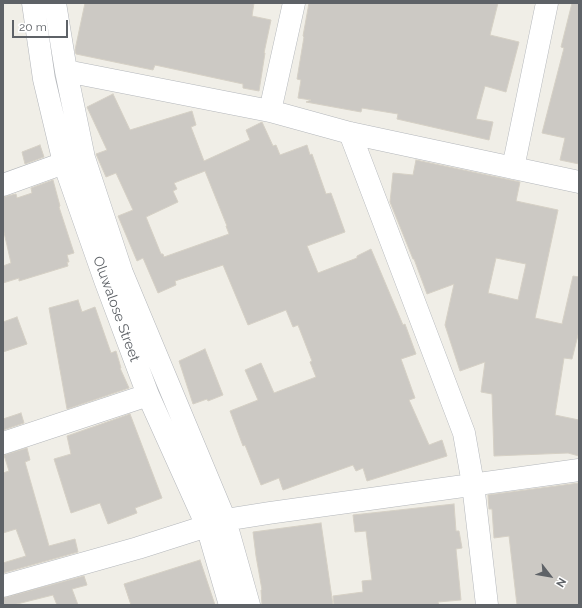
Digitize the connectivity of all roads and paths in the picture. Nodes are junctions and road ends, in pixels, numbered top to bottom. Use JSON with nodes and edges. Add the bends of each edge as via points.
{"nodes":[{"id":1,"x":33,"y":3,"type":"edge"},
{"id":2,"x":55,"y":3,"type":"edge"},
{"id":3,"x":294,"y":3,"type":"edge"},
{"id":4,"x":547,"y":3,"type":"edge"},
{"id":5,"x":66,"y":70,"type":"junction"},
{"id":6,"x":270,"y":111,"type":"junction"},
{"id":7,"x":350,"y":133,"type":"junction"},
{"id":8,"x":64,"y":163,"type":"junction"},
{"id":9,"x":513,"y":168,"type":"junction"},
{"id":10,"x":579,"y":182,"type":"edge"},
{"id":11,"x":3,"y":185,"type":"edge"},
{"id":12,"x":114,"y":276,"type":"junction"},
{"id":13,"x":148,"y":395,"type":"junction"},
{"id":14,"x":3,"y":443,"type":"edge"},
{"id":15,"x":579,"y":470,"type":"edge"},
{"id":16,"x":473,"y":484,"type":"junction"},
{"id":17,"x":216,"y":523,"type":"junction"},
{"id":18,"x":3,"y":586,"type":"edge"},
{"id":19,"x":230,"y":605,"type":"edge"},
{"id":20,"x":250,"y":605,"type":"edge"},
{"id":21,"x":487,"y":605,"type":"edge"}],
"edges":[{"from":1,"to":8,"type":"street","name":"Oluwalose Street","via":[[44,79]]},
{"from":2,"to":5,"type":"street","name":"Oluwalose Street"},
{"from":3,"to":6,"type":"street"},
{"from":4,"to":9,"type":"street"},
{"from":5,"to":6,"type":"street"},
{"from":5,"to":12,"type":"street","name":"Oluwalose Street","via":[[84,158]]},
{"from":6,"to":7,"type":"street"},
{"from":7,"to":9,"type":"street"},
{"from":7,"to":16,"type":"street","via":[[464,433]]},
{"from":8,"to":11,"type":"street"},
{"from":8,"to":12,"type":"street","name":"Oluwalose Street"},
{"from":9,"to":10,"type":"street"},
{"from":12,"to":13,"type":"street","name":"Oluwalose Street"},
{"from":12,"to":17,"type":"street","name":"Oluwalose Street"},
{"from":13,"to":14,"type":"street"},
{"from":13,"to":17,"type":"street","name":"Oluwalose Street"},
{"from":15,"to":16,"type":"street"},
{"from":16,"to":17,"type":"street"},
{"from":16,"to":21,"type":"street"},
{"from":17,"to":18,"type":"street"},
{"from":17,"to":19,"type":"street","name":"Oluwalose Street"},
{"from":17,"to":20,"type":"street","name":"Oluwalose Street"}]}
